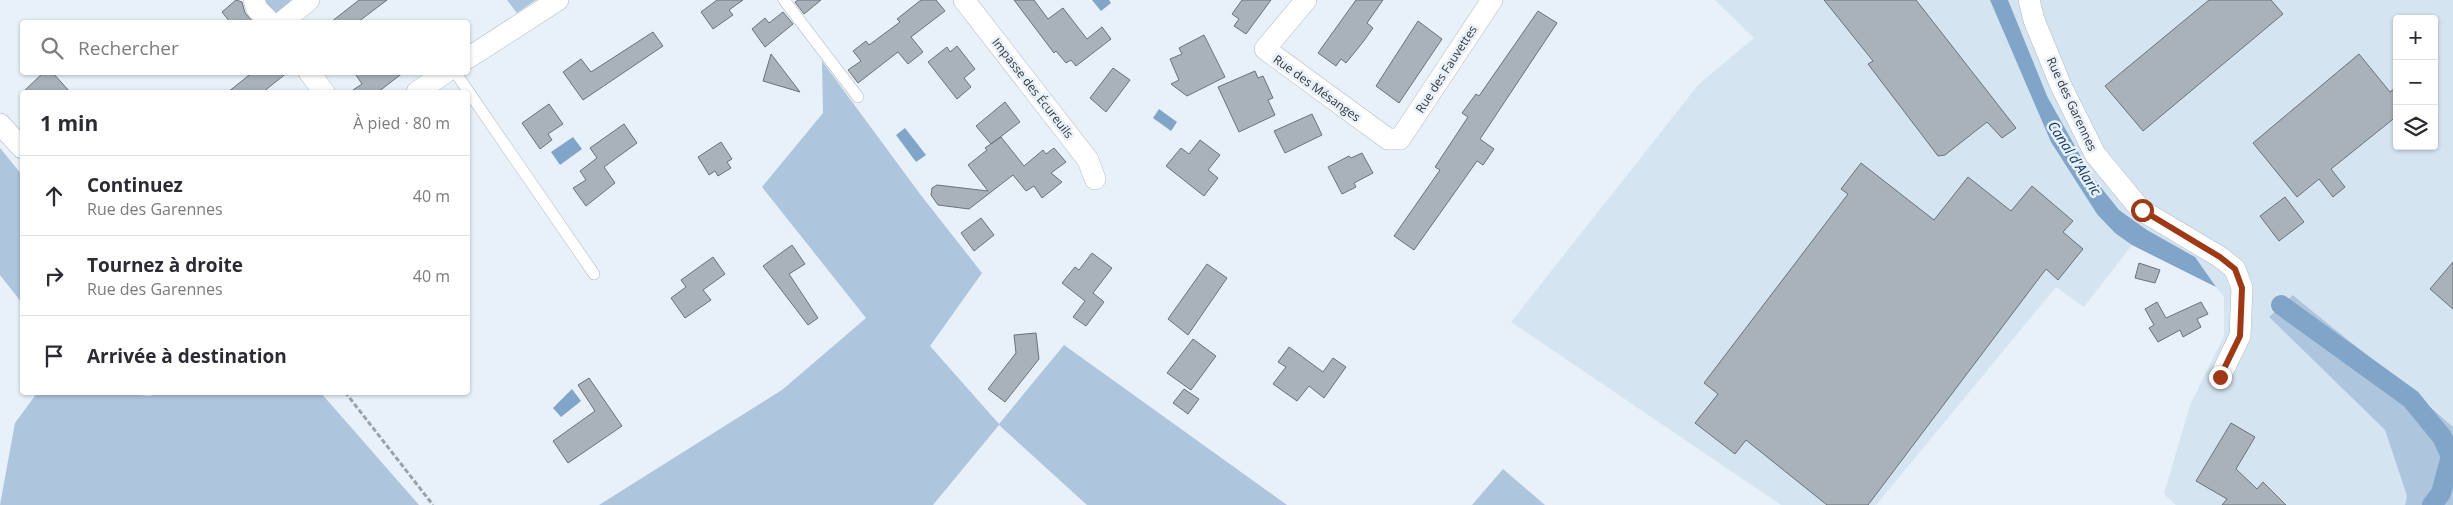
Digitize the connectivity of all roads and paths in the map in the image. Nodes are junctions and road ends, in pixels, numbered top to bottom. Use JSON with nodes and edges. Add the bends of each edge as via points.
{"nodes":[{"id":1,"x":254,"y":0,"type":"edge"},
{"id":2,"x":309,"y":0,"type":"edge"},
{"id":3,"x":558,"y":0,"type":"edge"},
{"id":4,"x":784,"y":0,"type":"edge"},
{"id":5,"x":964,"y":0,"type":"edge"},
{"id":6,"x":1306,"y":0,"type":"edge"},
{"id":7,"x":1492,"y":0,"type":"edge"},
{"id":8,"x":2029,"y":0,"type":"edge"},
{"id":9,"x":268,"y":20,"type":"edge"},
{"id":10,"x":284,"y":20,"type":"edge"},
{"id":11,"x":470,"y":57,"type":"edge"},
{"id":12,"x":311,"y":75,"type":"edge"},
{"id":13,"x":442,"y":75,"type":"edge"},
{"id":14,"x":457,"y":75,"type":"edge"},
{"id":15,"x":322,"y":90,"type":"edge"},
{"id":16,"x":420,"y":90,"type":"edge"},
{"id":17,"x":467,"y":90,"type":"edge"},
{"id":18,"x":470,"y":94,"type":"edge"},
{"id":19,"x":858,"y":97,"type":"dead end"},
{"id":20,"x":0,"y":124,"type":"edge"},
{"id":21,"x":1400,"y":139,"type":"joint"},
{"id":22,"x":20,"y":146,"type":"edge"},
{"id":23,"x":1095,"y":179,"type":"dead end"},
{"id":24,"x":594,"y":274,"type":"dead end"},
{"id":25,"x":2220,"y":377,"type":"dead end"},
{"id":26,"x":347,"y":395,"type":"edge"},
{"id":27,"x":433,"y":505,"type":"edge"}],
"edges":[{"from":1,"to":9,"type":"street","via":[[257,9]]},
{"from":2,"to":10,"type":"street"},
{"from":3,"to":11,"type":"street"},
{"from":4,"to":19,"type":"lane"},
{"from":5,"to":23,"type":"street","name":"Impasse des Écureuils","via":[[1088,160]]},
{"from":6,"to":21,"type":"street","name":"Rue des Mésanges","via":[[1265,49],[1388,139]]},
{"from":7,"to":21,"type":"street","name":"Rue des Fauvettes"},
{"from":8,"to":25,"type":"street","name":"Rue des Garennes","via":[[2061,86],[2095,154],[2142,210],[2235,269],[2242,288],[2240,336]]},
{"from":12,"to":15,"type":"street"},
{"from":13,"to":16,"type":"street"},
{"from":14,"to":17,"type":"lane"},
{"from":18,"to":24,"type":"lane"},
{"from":20,"to":22,"type":"street"},
{"from":26,"to":27,"type":"path"}]}
